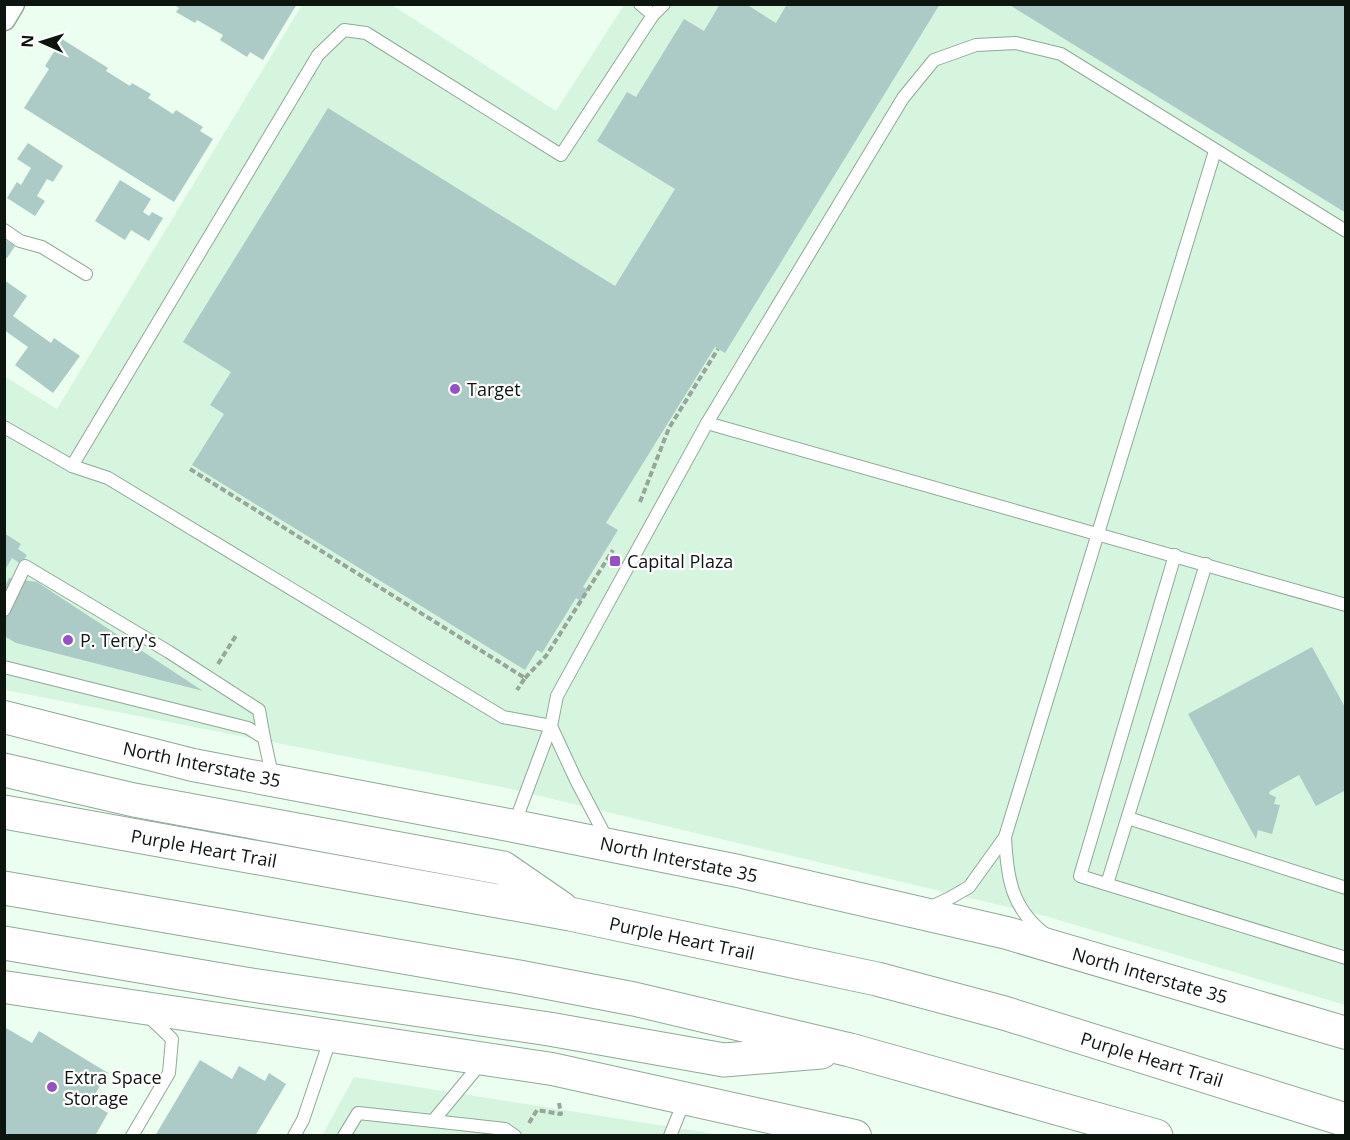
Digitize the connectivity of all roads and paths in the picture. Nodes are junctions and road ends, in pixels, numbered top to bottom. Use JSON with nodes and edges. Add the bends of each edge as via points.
{"nodes":[{"id":1,"x":13,"y":4,"type":"edge"},
{"id":2,"x":640,"y":4,"type":"edge"},
{"id":3,"x":664,"y":4,"type":"edge"},
{"id":4,"x":653,"y":15,"type":"junction"},
{"id":5,"x":4,"y":19,"type":"edge"},
{"id":6,"x":1215,"y":152,"type":"junction"},
{"id":7,"x":4,"y":230,"type":"edge"},
{"id":8,"x":1346,"y":231,"type":"edge"},
{"id":9,"x":86,"y":274,"type":"dead end"},
{"id":10,"x":718,"y":350,"type":"dead end"},
{"id":11,"x":707,"y":423,"type":"junction"},
{"id":12,"x":4,"y":427,"type":"edge"},
{"id":13,"x":72,"y":466,"type":"junction"},
{"id":14,"x":190,"y":469,"type":"dead end"},
{"id":15,"x":637,"y":509,"type":"dead end"},
{"id":16,"x":1098,"y":533,"type":"junction"},
{"id":17,"x":614,"y":550,"type":"dead end"},
{"id":18,"x":1175,"y":555,"type":"junction"},
{"id":19,"x":1206,"y":564,"type":"junction"},
{"id":20,"x":1346,"y":604,"type":"edge"},
{"id":21,"x":4,"y":610,"type":"edge"},
{"id":22,"x":237,"y":634,"type":"dead end"},
{"id":23,"x":222,"y":657,"type":"dead end"},
{"id":24,"x":4,"y":668,"type":"edge"},
{"id":25,"x":525,"y":678,"type":"junction"},
{"id":26,"x":517,"y":690,"type":"dead end"},
{"id":27,"x":4,"y":717,"type":"edge"},
{"id":28,"x":551,"y":726,"type":"junction"},
{"id":29,"x":264,"y":738,"type":"junction"},
{"id":30,"x":4,"y":770,"type":"edge"},
{"id":31,"x":274,"y":780,"type":"junction"},
{"id":32,"x":4,"y":812,"type":"edge"},
{"id":33,"x":1128,"y":818,"type":"junction"},
{"id":34,"x":513,"y":826,"type":"junction"},
{"id":35,"x":1005,"y":837,"type":"junction"},
{"id":36,"x":610,"y":845,"type":"junction"},
{"id":37,"x":1107,"y":884,"type":"junction"},
{"id":38,"x":4,"y":888,"type":"edge"},
{"id":39,"x":1346,"y":888,"type":"edge"},
{"id":40,"x":917,"y":912,"type":"junction"},
{"id":41,"x":570,"y":914,"type":"junction"},
{"id":42,"x":4,"y":943,"type":"edge"},
{"id":43,"x":1067,"y":951,"type":"junction"},
{"id":44,"x":1346,"y":958,"type":"edge"},
{"id":45,"x":4,"y":987,"type":"edge"},
{"id":46,"x":139,"y":1007,"type":"junction"},
{"id":47,"x":1346,"y":1033,"type":"edge"},
{"id":48,"x":332,"y":1036,"type":"junction"},
{"id":49,"x":850,"y":1050,"type":"junction"},
{"id":50,"x":483,"y":1060,"type":"junction"},
{"id":51,"x":685,"y":1098,"type":"junction"},
{"id":52,"x":559,"y":1103,"type":"dead end"},
{"id":53,"x":1346,"y":1120,"type":"edge"},
{"id":54,"x":433,"y":1121,"type":"junction"},
{"id":55,"x":529,"y":1123,"type":"dead end"},
{"id":56,"x":842,"y":1134,"type":"edge"},
{"id":57,"x":132,"y":1136,"type":"edge"},
{"id":58,"x":294,"y":1136,"type":"edge"},
{"id":59,"x":344,"y":1136,"type":"edge"},
{"id":60,"x":515,"y":1136,"type":"edge"},
{"id":61,"x":670,"y":1136,"type":"edge"},
{"id":62,"x":1156,"y":1136,"type":"edge"}],
"edges":[{"from":1,"to":5,"type":"street"},
{"from":2,"to":4,"type":"lane"},
{"from":3,"to":4,"type":"lane"},
{"from":4,"to":13,"type":"lane","via":[[561,155],[366,33],[344,30],[318,55]]},
{"from":6,"to":8,"type":"lane"},
{"from":6,"to":11,"type":"lane","via":[[1061,54],[1016,43],[976,45],[934,60],[903,98]]},
{"from":6,"to":16,"type":"lane"},
{"from":7,"to":9,"type":"lane"},
{"from":10,"to":15,"type":"path","via":[[669,428]]},
{"from":11,"to":16,"type":"lane"},
{"from":11,"to":28,"type":"lane","via":[[557,696]]},
{"from":12,"to":13,"type":"lane"},
{"from":13,"to":28,"type":"lane","via":[[108,478],[504,717]]},
{"from":14,"to":25,"type":"path"},
{"from":16,"to":18,"type":"lane"},
{"from":16,"to":35,"type":"lane"},
{"from":17,"to":25,"type":"path","via":[[546,656]]},
{"from":18,"to":19,"type":"lane"},
{"from":18,"to":37,"type":"lane","via":[[1080,876]]},
{"from":19,"to":20,"type":"lane"},
{"from":19,"to":33,"type":"lane"},
{"from":21,"to":29,"type":"lane","via":[[25,566],[259,710]]},
{"from":22,"to":23,"type":"path"},
{"from":24,"to":29,"type":"lane","via":[[248,728]]},
{"from":25,"to":26,"type":"path"},
{"from":27,"to":31,"type":"main road","name":"North Interstate 35","via":[[193,765]]},
{"from":28,"to":34,"type":"lane"},
{"from":28,"to":36,"type":"lane"},
{"from":29,"to":31,"type":"lane"},
{"from":30,"to":41,"type":"highway","via":[[134,800],[503,868]]},
{"from":31,"to":34,"type":"main road","name":"North Interstate 35"},
{"from":32,"to":41,"type":"highway","name":"Purple Heart Trail"},
{"from":33,"to":37,"type":"lane"},
{"from":33,"to":39,"type":"lane"},
{"from":34,"to":36,"type":"main road","name":"North Interstate 35"},
{"from":35,"to":40,"type":"lane","via":[[969,887]]},
{"from":35,"to":43,"type":"lane","via":[[1006,868],[1015,900],[1032,924]]},
{"from":36,"to":40,"type":"main road","name":"North Interstate 35"},
{"from":37,"to":44,"type":"lane"},
{"from":38,"to":49,"type":"highway","via":[[634,999]]},
{"from":40,"to":43,"type":"main road","name":"North Interstate 35"},
{"from":41,"to":53,"type":"highway","name":"Purple Heart Trail","via":[[877,979],[1004,1013]]},
{"from":42,"to":49,"type":"highway","via":[[724,1060]]},
{"from":43,"to":47,"type":"main road","name":"North Interstate 35"},
{"from":45,"to":46,"type":"main road"},
{"from":46,"to":48,"type":"main road"},
{"from":46,"to":57,"type":"lane","via":[[172,1039],[169,1073]]},
{"from":48,"to":50,"type":"main road"},
{"from":48,"to":58,"type":"lane"},
{"from":49,"to":62,"type":"highway"},
{"from":50,"to":51,"type":"main road","via":[[552,1069]]},
{"from":50,"to":54,"type":"lane"},
{"from":51,"to":56,"type":"main road"},
{"from":51,"to":61,"type":"lane"},
{"from":52,"to":55,"type":"path","via":[[561,1114],[537,1110]]},
{"from":54,"to":59,"type":"lane","via":[[358,1113]]},
{"from":54,"to":60,"type":"lane","via":[[505,1129]]}]}
